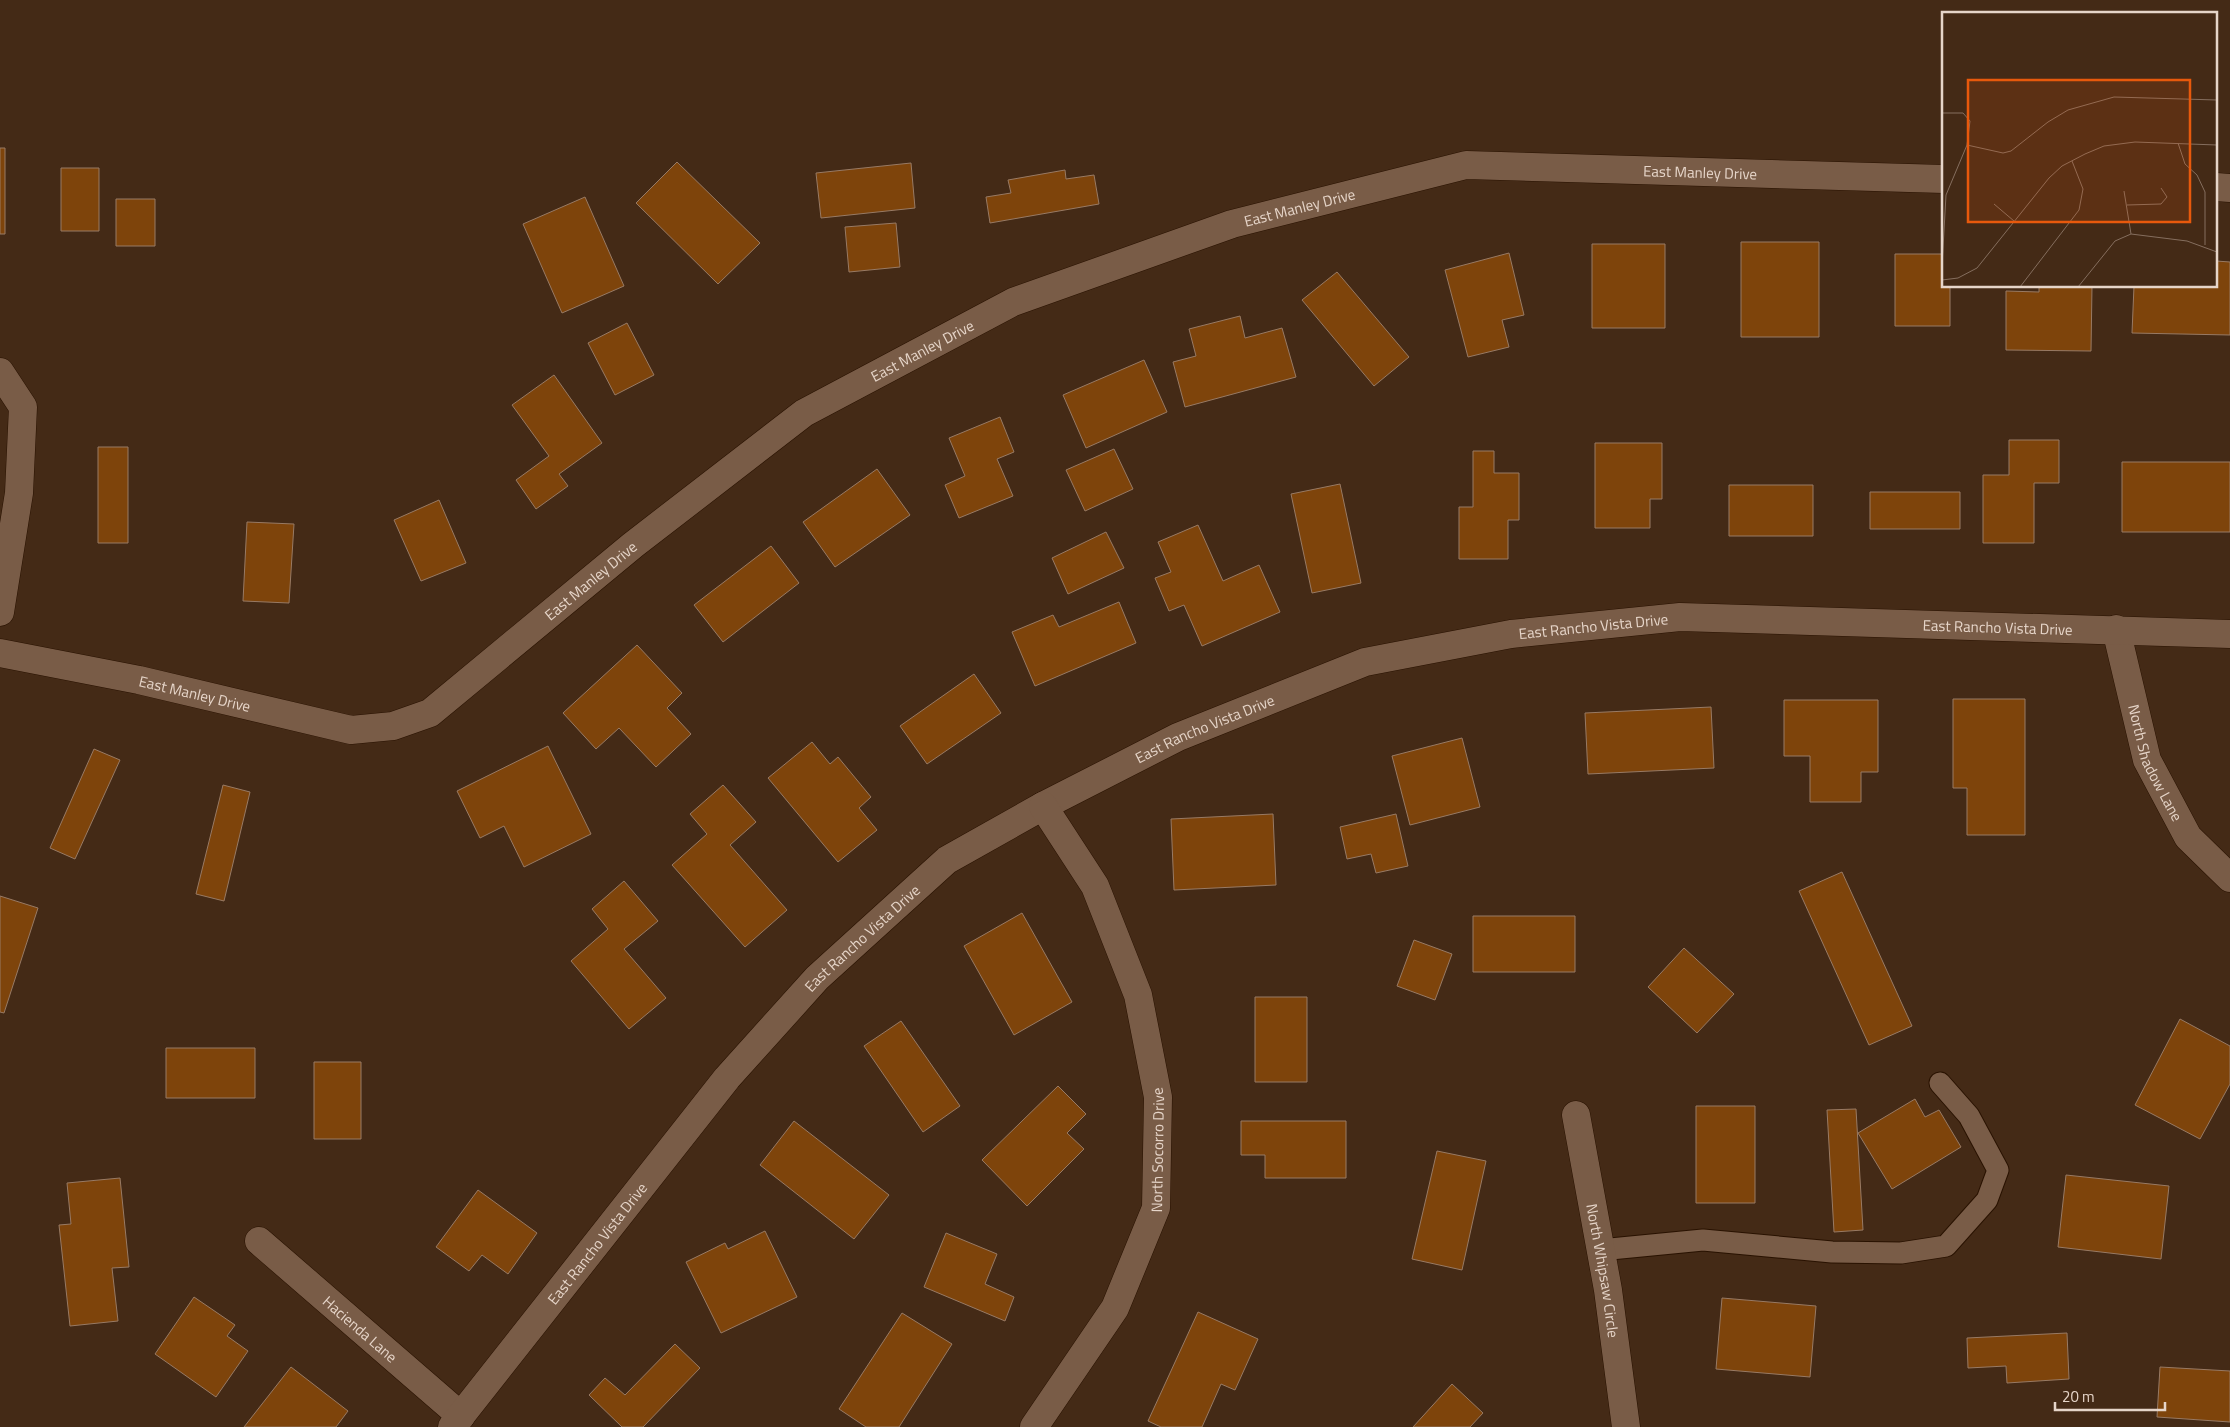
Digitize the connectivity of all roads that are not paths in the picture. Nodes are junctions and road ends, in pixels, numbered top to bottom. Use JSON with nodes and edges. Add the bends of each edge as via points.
{"nodes":[{"id":1,"x":1942,"y":179,"type":"edge"},
{"id":2,"x":0,"y":372,"type":"edge"},
{"id":3,"x":0,"y":612,"type":"edge"},
{"id":4,"x":2116,"y":629,"type":"junction"},
{"id":5,"x":2230,"y":634,"type":"edge"},
{"id":6,"x":0,"y":653,"type":"edge"},
{"id":7,"x":1043,"y":806,"type":"junction"},
{"id":8,"x":2230,"y":878,"type":"edge"},
{"id":9,"x":1940,"y":1083,"type":"dead end"},
{"id":10,"x":1576,"y":1115,"type":"dead end"},
{"id":11,"x":259,"y":1241,"type":"dead end"},
{"id":12,"x":1600,"y":1250,"type":"junction"},
{"id":13,"x":457,"y":1421,"type":"edge"},
{"id":14,"x":1034,"y":1427,"type":"edge"},
{"id":15,"x":1626,"y":1427,"type":"edge"}],
"edges":[{"from":1,"to":6,"type":"street","name":"East Manley Drive","via":[[1466,166],[1232,224],[1013,302],[804,413],[633,545],[430,713],[393,726],[351,730],[139,680]]},
{"from":2,"to":3,"type":"street","via":[[23,407],[19,493]]},
{"from":4,"to":5,"type":"street","name":"East Rancho Vista Drive"},
{"from":4,"to":7,"type":"street","name":"East Rancho Vista Drive","via":[[1680,617],[1511,634],[1365,662],[1178,737]]},
{"from":4,"to":8,"type":"street","name":"North Shadow Lane","via":[[2146,760],[2188,837]]},
{"from":7,"to":13,"type":"street","name":"East Rancho Vista Drive","via":[[947,860],[817,978],[727,1078]]},
{"from":7,"to":14,"type":"street","name":"North Socorro Drive","via":[[1095,886],[1138,995],[1158,1097],[1156,1208],[1114,1308]]},
{"from":9,"to":12,"type":"lane","via":[[1969,1116],[1998,1170],[1987,1200],[1946,1246],[1901,1253],[1832,1252],[1703,1240]]},
{"from":10,"to":12,"type":"street","name":"North Whipsaw Circle"},
{"from":11,"to":13,"type":"street","name":"Hacienda Lane"},
{"from":12,"to":15,"type":"street","name":"North Whipsaw Circle"}]}
